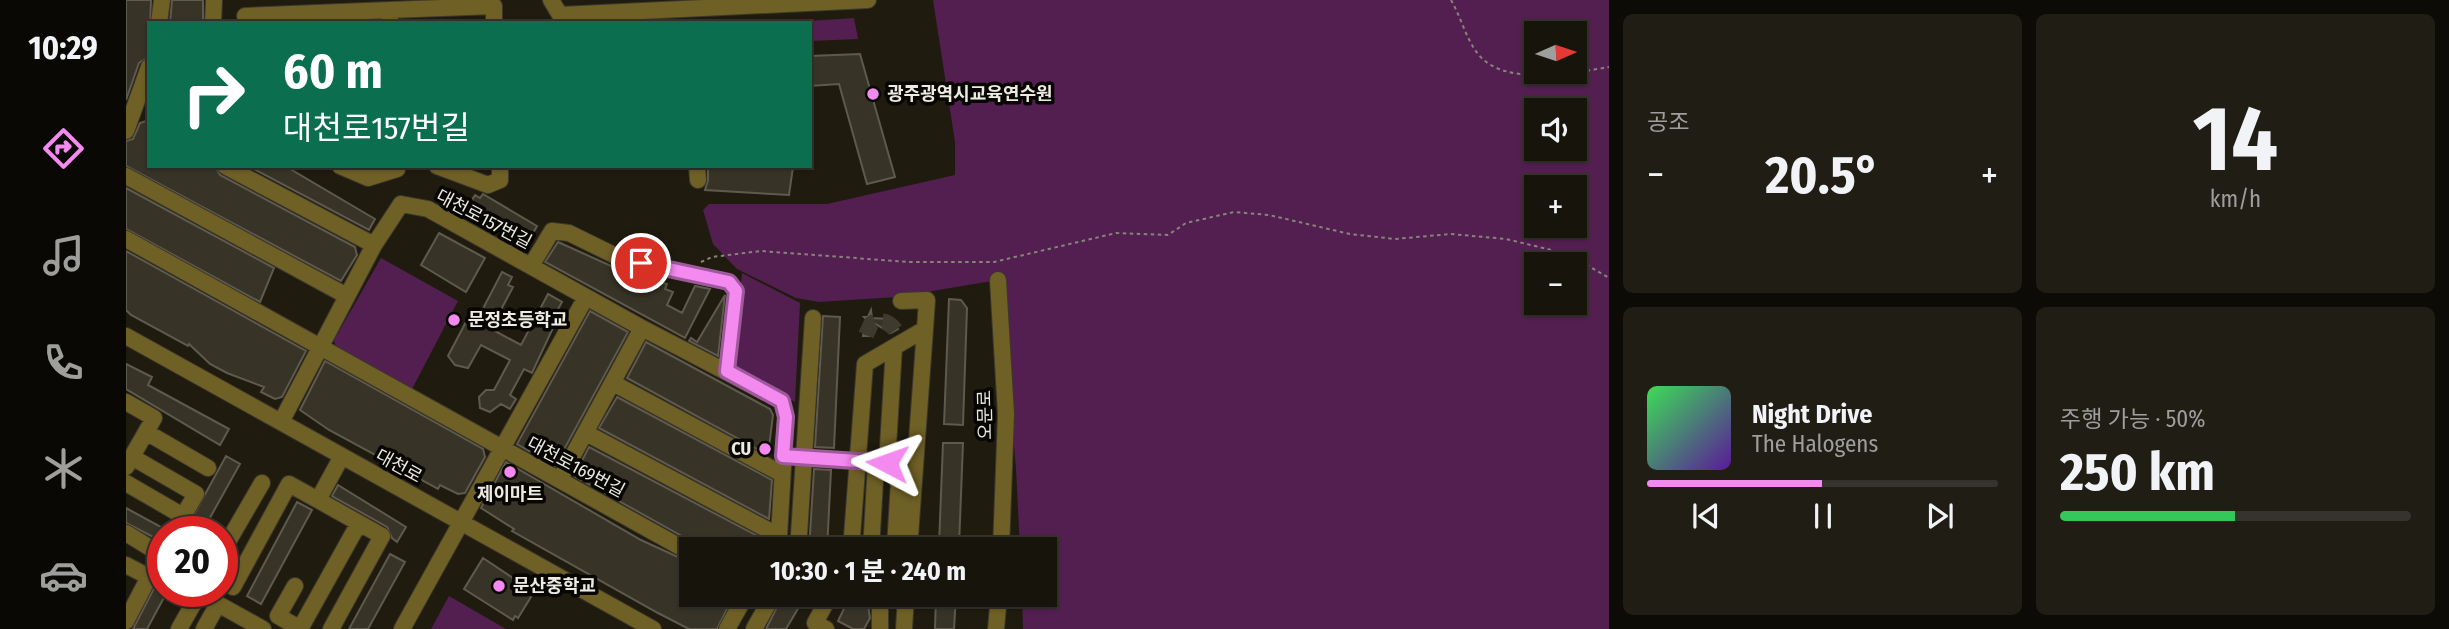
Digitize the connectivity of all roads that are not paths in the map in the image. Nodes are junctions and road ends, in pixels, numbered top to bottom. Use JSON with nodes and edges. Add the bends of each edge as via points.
{"nodes":[{"id":1,"x":162,"y":0,"type":"edge"},
{"id":2,"x":214,"y":0,"type":"edge"},
{"id":3,"x":551,"y":0,"type":"edge"},
{"id":4,"x":868,"y":0,"type":"edge"},
{"id":5,"x":245,"y":13,"type":"edge"},
{"id":6,"x":690,"y":16,"type":"edge"},
{"id":7,"x":390,"y":17,"type":"edge"},
{"id":8,"x":560,"y":19,"type":"edge"},
{"id":9,"x":159,"y":21,"type":"edge"},
{"id":10,"x":213,"y":21,"type":"edge"},
{"id":11,"x":494,"y":21,"type":"edge"},
{"id":12,"x":147,"y":72,"type":"edge"},
{"id":13,"x":128,"y":120,"type":"edge"},
{"id":14,"x":147,"y":125,"type":"edge"},
{"id":15,"x":229,"y":168,"type":"edge"},
{"id":16,"x":345,"y":168,"type":"edge"},
{"id":17,"x":398,"y":168,"type":"edge"},
{"id":18,"x":442,"y":168,"type":"edge"},
{"id":19,"x":500,"y":168,"type":"edge"},
{"id":20,"x":126,"y":176,"type":"edge"},
{"id":21,"x":126,"y":240,"type":"edge"},
{"id":22,"x":374,"y":245,"type":"junction"},
{"id":23,"x":531,"y":266,"type":"junction"},
{"id":24,"x":998,"y":280,"type":"dead end"},
{"id":25,"x":347,"y":296,"type":"junction"},
{"id":26,"x":586,"y":297,"type":"junction"},
{"id":27,"x":901,"y":301,"type":"dead end"},
{"id":28,"x":813,"y":318,"type":"dead end"},
{"id":29,"x":642,"y":328,"type":"junction"},
{"id":30,"x":925,"y":329,"type":"junction"},
{"id":31,"x":126,"y":336,"type":"edge"},
{"id":32,"x":895,"y":341,"type":"junction"},
{"id":33,"x":322,"y":346,"type":"junction"},
{"id":34,"x":727,"y":371,"type":"junction"},
{"id":35,"x":613,"y":383,"type":"junction"},
{"id":36,"x":126,"y":402,"type":"edge"},
{"id":37,"x":281,"y":422,"type":"junction"},
{"id":38,"x":146,"y":432,"type":"junction"},
{"id":39,"x":586,"y":433,"type":"junction"},
{"id":40,"x":502,"y":450,"type":"junction"},
{"id":41,"x":342,"y":456,"type":"junction"},
{"id":42,"x":783,"y":456,"type":"junction"},
{"id":43,"x":805,"y":457,"type":"junction"},
{"id":44,"x":858,"y":461,"type":"junction"},
{"id":45,"x":129,"y":462,"type":"edge"},
{"id":46,"x":895,"y":464,"type":"junction"},
{"id":47,"x":208,"y":468,"type":"dead end"},
{"id":48,"x":782,"y":474,"type":"junction"},
{"id":49,"x":560,"y":479,"type":"junction"},
{"id":50,"x":126,"y":483,"type":"edge"},
{"id":51,"x":262,"y":483,"type":"dead end"},
{"id":52,"x":318,"y":500,"type":"junction"},
{"id":53,"x":171,"y":516,"type":"edge"},
{"id":54,"x":185,"y":516,"type":"edge"},
{"id":55,"x":359,"y":523,"type":"junction"},
{"id":56,"x":462,"y":523,"type":"junction"},
{"id":57,"x":238,"y":524,"type":"edge"},
{"id":58,"x":126,"y":533,"type":"edge"},
{"id":59,"x":766,"y":537,"type":"edge"},
{"id":60,"x":776,"y":537,"type":"edge"},
{"id":61,"x":800,"y":537,"type":"edge"},
{"id":62,"x":852,"y":537,"type":"edge"},
{"id":63,"x":874,"y":537,"type":"edge"},
{"id":64,"x":895,"y":537,"type":"edge"},
{"id":65,"x":907,"y":537,"type":"edge"},
{"id":66,"x":1001,"y":537,"type":"edge"},
{"id":67,"x":147,"y":546,"type":"edge"},
{"id":68,"x":679,"y":546,"type":"edge"},
{"id":69,"x":126,"y":565,"type":"edge"},
{"id":70,"x":238,"y":578,"type":"edge"},
{"id":71,"x":295,"y":586,"type":"dead end"},
{"id":72,"x":131,"y":601,"type":"edge"},
{"id":73,"x":191,"y":607,"type":"edge"},
{"id":74,"x":739,"y":607,"type":"edge"},
{"id":75,"x":766,"y":607,"type":"edge"},
{"id":76,"x":824,"y":607,"type":"edge"},
{"id":77,"x":880,"y":607,"type":"edge"},
{"id":78,"x":905,"y":607,"type":"edge"},
{"id":79,"x":998,"y":607,"type":"edge"},
{"id":80,"x":126,"y":621,"type":"edge"},
{"id":81,"x":179,"y":629,"type":"edge"},
{"id":82,"x":204,"y":629,"type":"edge"},
{"id":83,"x":263,"y":629,"type":"edge"},
{"id":84,"x":299,"y":629,"type":"edge"},
{"id":85,"x":331,"y":629,"type":"edge"},
{"id":86,"x":402,"y":629,"type":"edge"},
{"id":87,"x":653,"y":629,"type":"edge"},
{"id":88,"x":727,"y":629,"type":"edge"},
{"id":89,"x":754,"y":629,"type":"edge"},
{"id":90,"x":826,"y":629,"type":"edge"},
{"id":91,"x":880,"y":629,"type":"edge"},
{"id":92,"x":904,"y":629,"type":"edge"},
{"id":93,"x":996,"y":629,"type":"edge"}],
"edges":[{"from":1,"to":9,"type":"street"},
{"from":2,"to":10,"type":"street"},
{"from":3,"to":8,"type":"street"},
{"from":4,"to":6,"type":"street"},
{"from":5,"to":7,"type":"street"},
{"from":6,"to":8,"type":"street"},
{"from":7,"to":11,"type":"street","via":[[494,6]]},
{"from":12,"to":13,"type":"street"},
{"from":13,"to":14,"type":"street"},
{"from":15,"to":22,"type":"street"},
{"from":16,"to":17,"type":"street","via":[[368,178]]},
{"from":18,"to":19,"type":"street","via":[[488,185],[500,180]]},
{"from":20,"to":25,"type":"street"},
{"from":21,"to":33,"type":"street"},
{"from":22,"to":23,"type":"street","name":"대천로157번길","via":[[401,204],[428,209]]},
{"from":22,"to":25,"type":"street","name":"대천로157번길"},
{"from":23,"to":26,"type":"street","name":"대천로157번길"},
{"from":23,"to":34,"type":"street","name":"대천로157번길","via":[[552,231],[569,233],[624,260],[729,282],[736,291]]},
{"from":24,"to":66,"type":"street","name":"오문로","via":[[1006,414]]},
{"from":25,"to":33,"type":"street","name":"대천로157번길"},
{"from":26,"to":29,"type":"street","name":"대천로157번길"},
{"from":26,"to":40,"type":"street","name":"대천로169번길"},
{"from":27,"to":30,"type":"street","via":[[935,298]]},
{"from":28,"to":43,"type":"street"},
{"from":29,"to":34,"type":"street","name":"대천로157번길"},
{"from":29,"to":35,"type":"street"},
{"from":30,"to":32,"type":"street"},
{"from":30,"to":46,"type":"street"},
{"from":31,"to":37,"type":"street","name":"대천로"},
{"from":32,"to":44,"type":"street","via":[[865,364]]},
{"from":32,"to":46,"type":"street"},
{"from":33,"to":37,"type":"street","name":"대천로157번길"},
{"from":33,"to":40,"type":"street"},
{"from":34,"to":42,"type":"street","name":"대천로157번길","via":[[782,401],[786,417]]},
{"from":35,"to":39,"type":"street"},
{"from":35,"to":48,"type":"street"},
{"from":36,"to":38,"type":"street","via":[[154,418]]},
{"from":37,"to":41,"type":"street","name":"대천로"},
{"from":38,"to":45,"type":"street"},
{"from":38,"to":47,"type":"street"},
{"from":39,"to":49,"type":"street"},
{"from":39,"to":59,"type":"street","name":"대천로157번길"},
{"from":40,"to":49,"type":"street","name":"대천로169번길"},
{"from":40,"to":56,"type":"street","name":"대천로169번길"},
{"from":41,"to":52,"type":"street"},
{"from":41,"to":56,"type":"street","name":"대천로"},
{"from":42,"to":43,"type":"street"},
{"from":42,"to":48,"type":"street","name":"대천로157번길"},
{"from":43,"to":44,"type":"street"},
{"from":43,"to":61,"type":"street"},
{"from":44,"to":46,"type":"street"},
{"from":44,"to":62,"type":"street"},
{"from":45,"to":54,"type":"street","via":[[195,494]]},
{"from":46,"to":63,"type":"street"},
{"from":46,"to":64,"type":"street"},
{"from":46,"to":65,"type":"street"},
{"from":48,"to":60,"type":"street","name":"대천로157번길"},
{"from":49,"to":68,"type":"street","name":"대천로169번길"},
{"from":50,"to":53,"type":"street"},
{"from":51,"to":57,"type":"street"},
{"from":52,"to":55,"type":"street"},
{"from":52,"to":70,"type":"street","via":[[289,484]]},
{"from":55,"to":84,"type":"street"},
{"from":55,"to":85,"type":"street","via":[[382,536]]},
{"from":56,"to":86,"type":"street","name":"대천로169번길"},
{"from":56,"to":87,"type":"street","name":"대천로"},
{"from":58,"to":67,"type":"street"},
{"from":69,"to":72,"type":"street","via":[[149,577]]},
{"from":71,"to":84,"type":"street","via":[[278,617]]},
{"from":72,"to":80,"type":"street"},
{"from":73,"to":81,"type":"street"},
{"from":74,"to":88,"type":"street"},
{"from":75,"to":89,"type":"street"},
{"from":76,"to":90,"type":"street","via":[[815,623]]},
{"from":77,"to":91,"type":"street"},
{"from":78,"to":92,"type":"street"},
{"from":79,"to":93,"type":"street"},
{"from":82,"to":83,"type":"street","via":[[218,604]]}]}
